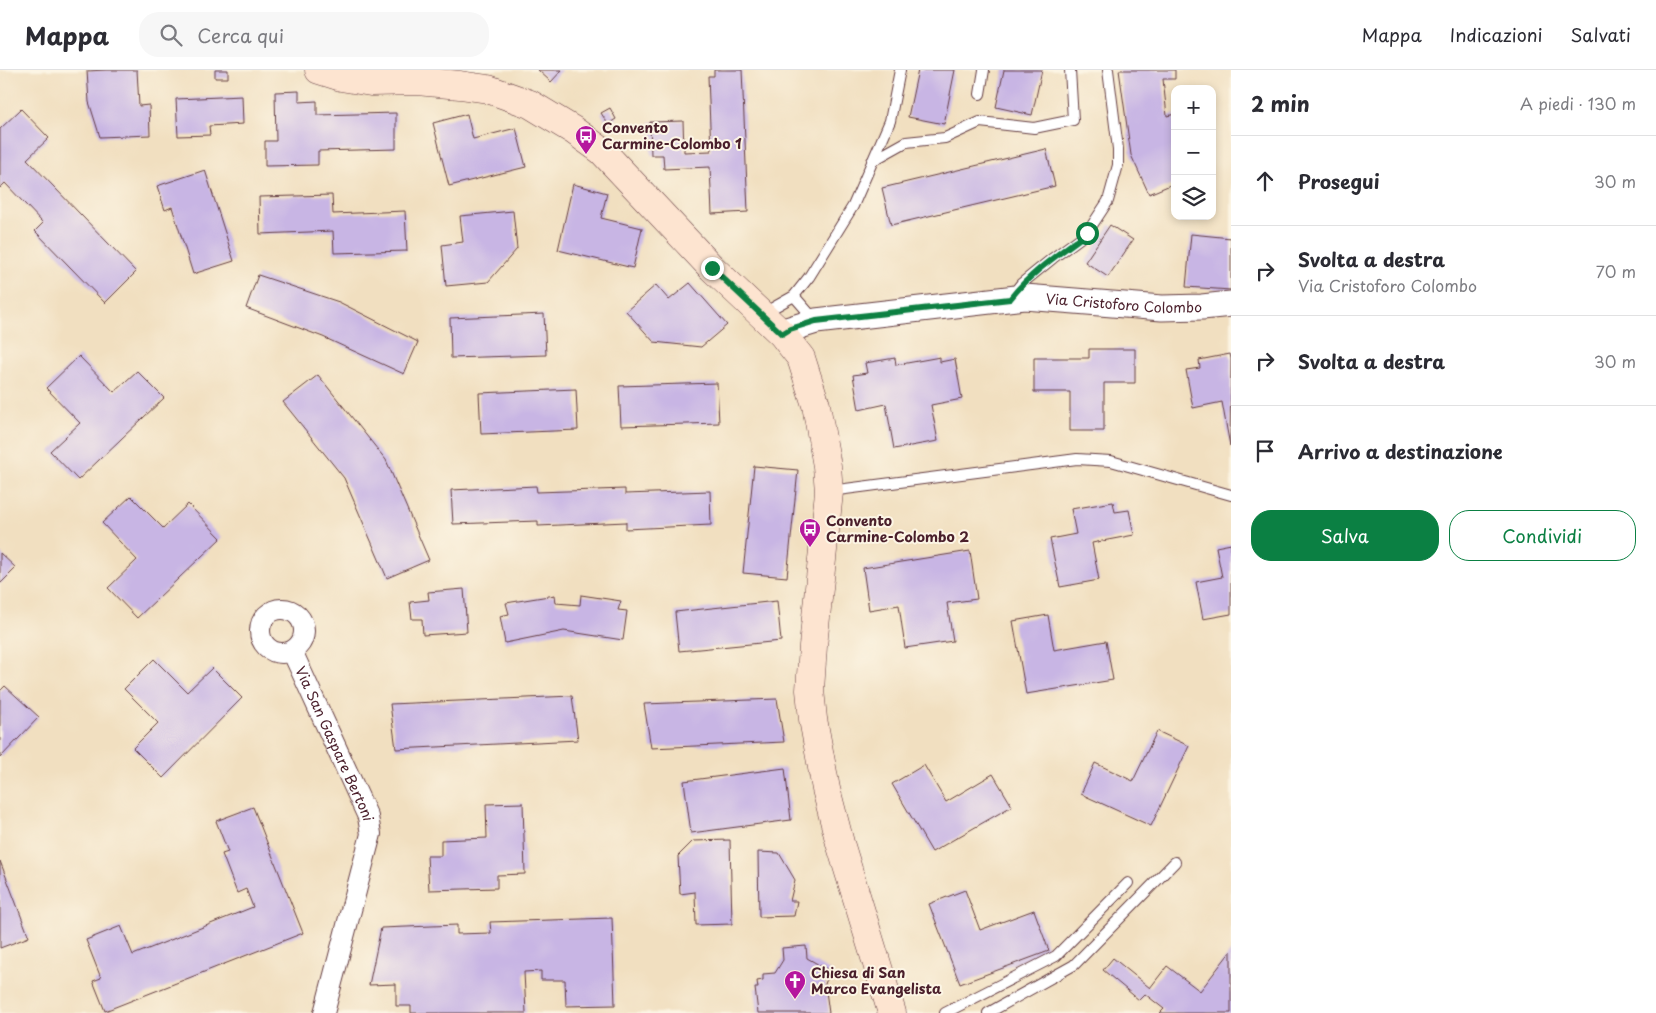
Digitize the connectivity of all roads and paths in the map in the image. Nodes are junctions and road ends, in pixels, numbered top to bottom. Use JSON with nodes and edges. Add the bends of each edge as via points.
{"nodes":[{"id":1,"x":319,"y":70,"type":"edge"},
{"id":2,"x":900,"y":70,"type":"edge"},
{"id":3,"x":984,"y":70,"type":"edge"},
{"id":4,"x":1070,"y":70,"type":"edge"},
{"id":5,"x":1108,"y":70,"type":"edge"},
{"id":6,"x":980,"y":94,"type":"dead end"},
{"id":7,"x":872,"y":161,"type":"junction"},
{"id":8,"x":794,"y":296,"type":"junction"},
{"id":9,"x":1010,"y":299,"type":"junction"},
{"id":10,"x":1231,"y":304,"type":"edge"},
{"id":11,"x":761,"y":315,"type":"junction"},
{"id":12,"x":816,"y":321,"type":"junction"},
{"id":13,"x":782,"y":334,"type":"junction"},
{"id":14,"x":829,"y":492,"type":"junction"},
{"id":15,"x":1231,"y":495,"type":"edge"},
{"id":16,"x":292,"y":651,"type":"dead end"},
{"id":17,"x":1175,"y":862,"type":"dead end"},
{"id":18,"x":1128,"y":883,"type":"dead end"},
{"id":19,"x":324,"y":1013,"type":"edge"},
{"id":20,"x":892,"y":1013,"type":"edge"},
{"id":21,"x":945,"y":1013,"type":"edge"},
{"id":22,"x":988,"y":1013,"type":"edge"}],
"edges":[{"from":1,"to":11,"type":"main road","via":[[341,78],[371,82],[460,84],[488,89],[530,104],[602,151]]},
{"from":2,"to":7,"type":"lane","via":[[890,121]]},
{"from":3,"to":6,"type":"lane"},
{"from":4,"to":7,"type":"lane","via":[[1073,120],[1034,128],[980,122],[945,138],[906,142]]},
{"from":5,"to":9,"type":"lane","via":[[1118,166],[1108,201],[1087,233],[1021,284]]},
{"from":7,"to":8,"type":"lane","via":[[853,206]]},
{"from":8,"to":11,"type":"lane"},
{"from":8,"to":12,"type":"lane"},
{"from":9,"to":10,"type":"street","name":"Via Cristoforo Colombo","via":[[1025,297],[1162,308]]},
{"from":9,"to":12,"type":"street","name":"Via Cristoforo Colombo"},
{"from":11,"to":13,"type":"main road"},
{"from":12,"to":13,"type":"street","name":"Via Cristoforo Colombo"},
{"from":13,"to":14,"type":"main road","via":[[800,358],[816,405]]},
{"from":14,"to":15,"type":"lane","via":[[1077,459],[1111,461]]},
{"from":14,"to":20,"type":"main road","via":[[812,655],[810,690],[813,719],[840,843]]},
{"from":16,"to":19,"type":"street","name":"Via San Gaspare Bertoni","via":[[368,817],[371,834]]},
{"from":17,"to":22,"type":"lane","via":[[1074,965]]},
{"from":18,"to":21,"type":"lane","via":[[1056,956]]}]}
